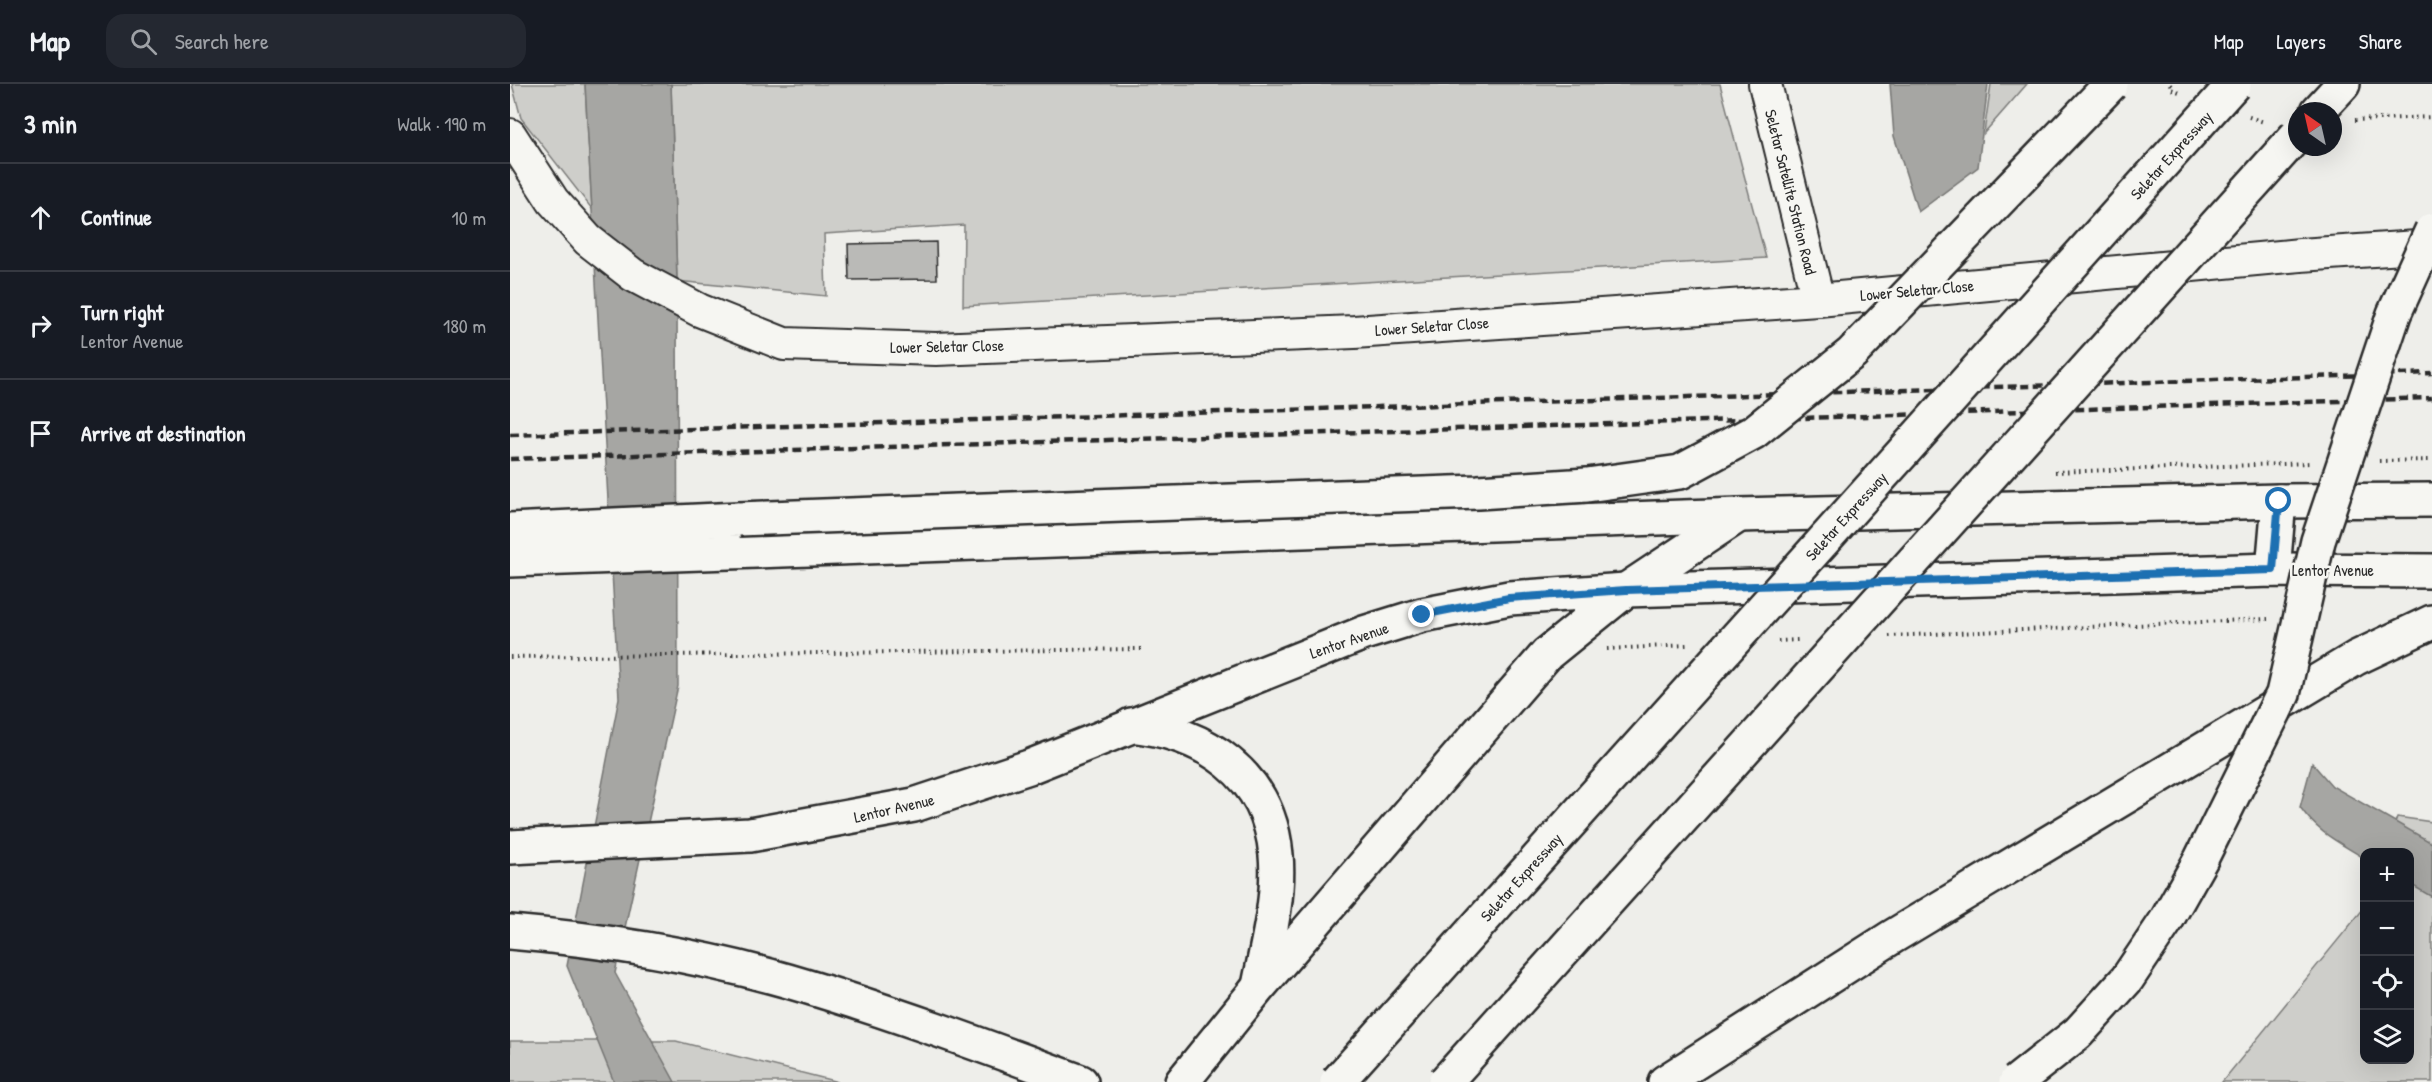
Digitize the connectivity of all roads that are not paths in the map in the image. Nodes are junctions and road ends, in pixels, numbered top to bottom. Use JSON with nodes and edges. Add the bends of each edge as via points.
{"nodes":[{"id":1,"x":1765,"y":84,"type":"edge"},
{"id":2,"x":2111,"y":84,"type":"edge"},
{"id":3,"x":2234,"y":84,"type":"edge"},
{"id":4,"x":2343,"y":84,"type":"edge"},
{"id":5,"x":2336,"y":102,"type":"edge"},
{"id":6,"x":510,"y":135,"type":"edge"},
{"id":7,"x":2288,"y":145,"type":"edge"},
{"id":8,"x":2432,"y":230,"type":"edge"},
{"id":9,"x":2432,"y":246,"type":"edge"},
{"id":10,"x":1818,"y":300,"type":"junction"},
{"id":11,"x":2432,"y":500,"type":"edge"},
{"id":12,"x":2279,"y":501,"type":"junction"},
{"id":13,"x":1739,"y":515,"type":"junction"},
{"id":14,"x":510,"y":530,"type":"edge"},
{"id":15,"x":570,"y":543,"type":"junction"},
{"id":16,"x":510,"y":560,"type":"edge"},
{"id":17,"x":2273,"y":570,"type":"junction"},
{"id":18,"x":2432,"y":571,"type":"edge"},
{"id":19,"x":1626,"y":590,"type":"junction"},
{"id":20,"x":2432,"y":622,"type":"edge"},
{"id":21,"x":1131,"y":725,"type":"junction"},
{"id":22,"x":510,"y":847,"type":"edge"},
{"id":23,"x":510,"y":932,"type":"edge"},
{"id":24,"x":1258,"y":988,"type":"junction"},
{"id":25,"x":1081,"y":1082,"type":"edge"},
{"id":26,"x":1182,"y":1082,"type":"edge"},
{"id":27,"x":1337,"y":1082,"type":"edge"},
{"id":28,"x":1445,"y":1082,"type":"edge"},
{"id":29,"x":1665,"y":1082,"type":"edge"},
{"id":30,"x":2016,"y":1082,"type":"edge"}],
"edges":[{"from":1,"to":10,"type":"lane","name":"Seletar Satellite Station Road"},
{"from":2,"to":15,"type":"main road","bridge":true,"via":[[1852,353],[1754,432],[1680,472],[1587,485],[1478,492]]},
{"from":3,"to":27,"type":"main road","name":"Seletar Expressway","bridge":true},
{"from":4,"to":5,"type":"main road"},
{"from":6,"to":10,"type":"lane","name":"Lower Seletar Close","via":[[553,201],[588,240],[633,275],[784,345],[936,349],[1354,332]]},
{"from":7,"to":28,"type":"main road","bridge":true},
{"from":8,"to":30,"type":"main road","bridge":true,"via":[[2394,314],[2318,541],[2283,694],[2201,859],[2134,969],[2078,1033]]},
{"from":9,"to":10,"type":"lane","name":"Lower Seletar Close"},
{"from":11,"to":12,"type":"main road"},
{"from":12,"to":13,"type":"main road"},
{"from":12,"to":17,"type":"main road"},
{"from":13,"to":15,"type":"main road","via":[[726,552]]},
{"from":13,"to":19,"type":"main road"},
{"from":14,"to":15,"type":"main road"},
{"from":15,"to":16,"type":"main road"},
{"from":17,"to":18,"type":"main road","name":"Lentor Avenue"},
{"from":17,"to":19,"type":"main road","name":"Lentor Avenue"},
{"from":19,"to":21,"type":"main road","name":"Lentor Avenue","via":[[1509,598],[1422,615],[1364,633]]},
{"from":19,"to":24,"type":"main road","via":[[1547,654]]},
{"from":20,"to":29,"type":"main road","via":[[2336,670],[1892,937]]},
{"from":21,"to":22,"type":"main road","name":"Lentor Avenue","via":[[966,790],[915,805],[750,835]]},
{"from":21,"to":24,"type":"main road","via":[[1161,728],[1210,747],[1234,766],[1254,790],[1268,820],[1276,855],[1270,935]]},
{"from":23,"to":25,"type":"main road","via":[[633,947],[789,981]]},
{"from":24,"to":26,"type":"main road"}]}
